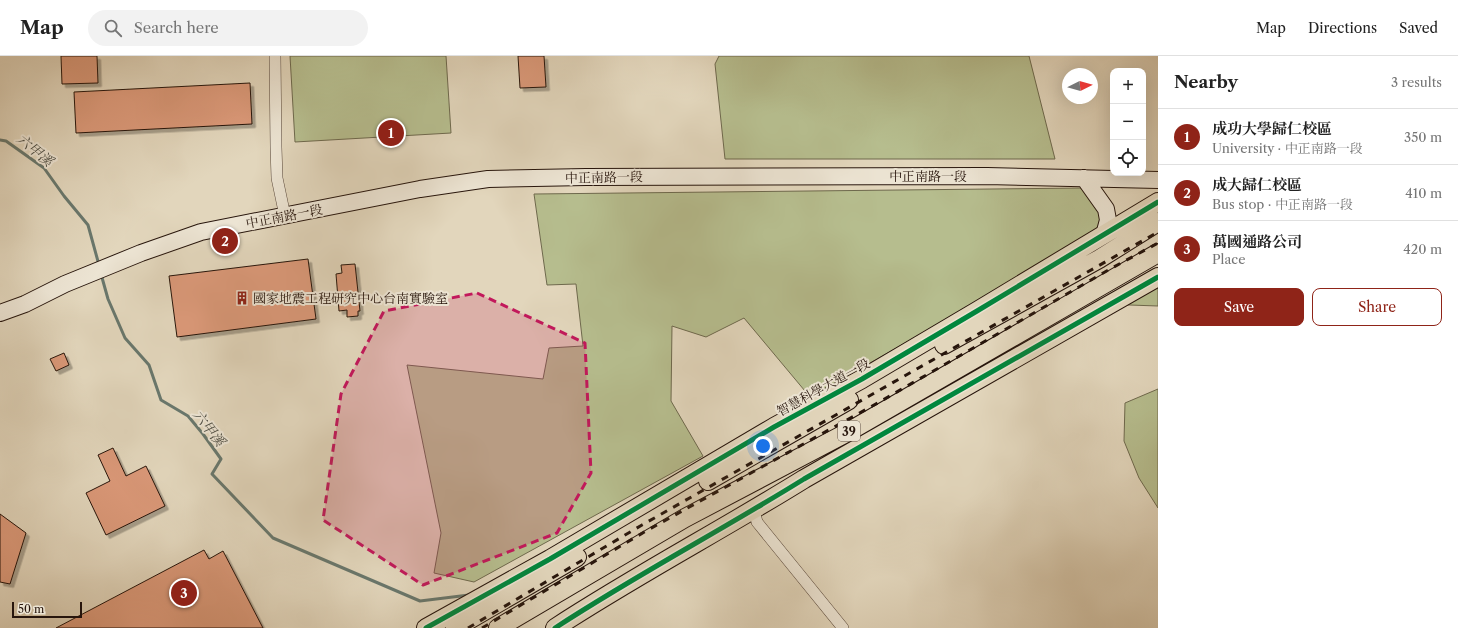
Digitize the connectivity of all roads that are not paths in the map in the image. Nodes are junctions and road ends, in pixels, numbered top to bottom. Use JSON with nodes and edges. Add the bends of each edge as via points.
{"nodes":[{"id":1,"x":276,"y":56,"type":"edge"},
{"id":2,"x":1084,"y":178,"type":"junction"},
{"id":3,"x":1158,"y":180,"type":"edge"},
{"id":4,"x":1158,"y":202,"type":"edge"},
{"id":5,"x":285,"y":216,"type":"junction"},
{"id":6,"x":1158,"y":222,"type":"edge"},
{"id":7,"x":1104,"y":235,"type":"junction"},
{"id":8,"x":1158,"y":253,"type":"edge"},
{"id":9,"x":1158,"y":277,"type":"edge"},
{"id":10,"x":25,"y":304,"type":"junction"},
{"id":11,"x":0,"y":313,"type":"edge"},
{"id":12,"x":0,"y":322,"type":"edge"},
{"id":13,"x":937,"y":349,"type":"junction"},
{"id":14,"x":883,"y":366,"type":"junction"},
{"id":15,"x":754,"y":510,"type":"junction"},
{"id":16,"x":426,"y":628,"type":"edge"},
{"id":17,"x":455,"y":628,"type":"edge"},
{"id":18,"x":498,"y":628,"type":"edge"},
{"id":19,"x":555,"y":628,"type":"edge"},
{"id":20,"x":843,"y":628,"type":"edge"}],
"edges":[{"from":1,"to":5,"type":"street","via":[[277,178]]},
{"from":2,"to":3,"type":"street","name":"中正南路一段"},
{"from":2,"to":5,"type":"street","name":"中正南路一段","via":[[586,177],[488,180],[420,189]]},
{"from":2,"to":7,"type":"street","via":[[1106,208],[1108,220]]},
{"from":4,"to":7,"type":"main road","name":"智慧科學大道一段"},
{"from":5,"to":10,"type":"street","name":"中正南路一段","via":[[201,232],[141,253]]},
{"from":6,"to":13,"type":"main road","name":"智慧科學大道一段","number":"39","via":[[1100,259]]},
{"from":7,"to":14,"type":"main road","name":"智慧科學大道一段"},
{"from":8,"to":18,"type":"main road","number":"39","via":[[848,432],[685,518]]},
{"from":9,"to":15,"type":"main road","number":"39"},
{"from":10,"to":11,"type":"street"},
{"from":10,"to":12,"type":"street"},
{"from":13,"to":14,"type":"main road"},
{"from":13,"to":17,"type":"main road","name":"智慧科學大道一段","number":"39"},
{"from":14,"to":16,"type":"main road","name":"智慧科學大道一段"},
{"from":15,"to":19,"type":"main road","number":"39","via":[[601,598]]},
{"from":15,"to":20,"type":"street","via":[[757,522]]}]}
